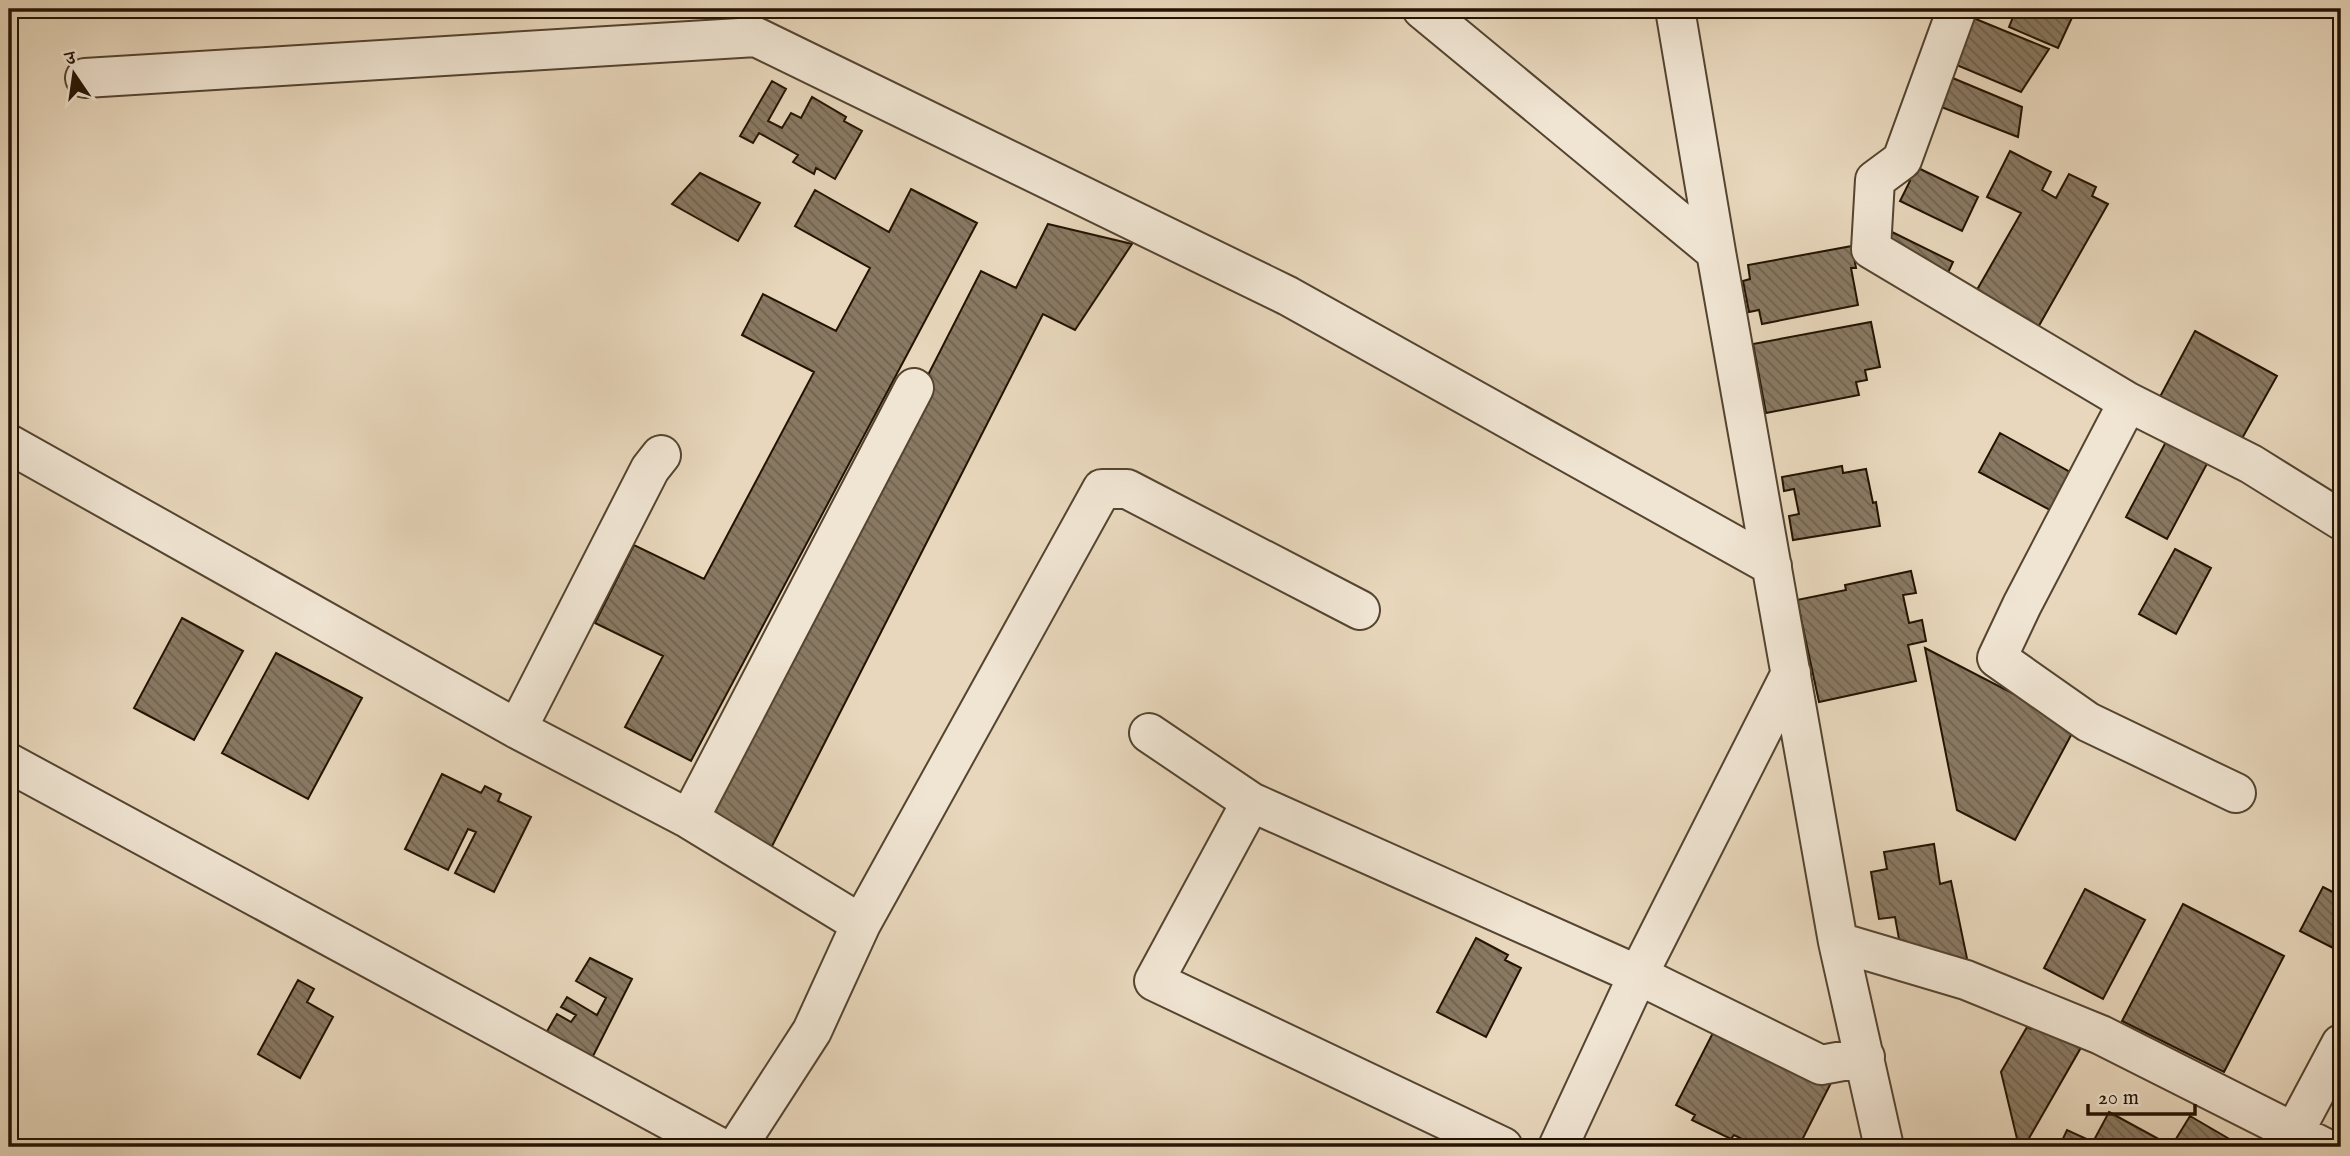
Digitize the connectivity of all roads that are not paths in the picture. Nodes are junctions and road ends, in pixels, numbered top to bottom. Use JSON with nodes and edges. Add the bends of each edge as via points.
{"nodes":[{"id":1,"x":1422,"y":9,"type":"edge"},
{"id":2,"x":1675,"y":9,"type":"edge"},
{"id":3,"x":1957,"y":9,"type":"edge"},
{"id":4,"x":85,"y":78,"type":"dead end"},
{"id":5,"x":1716,"y":252,"type":"junction"},
{"id":6,"x":914,"y":388,"type":"dead end"},
{"id":7,"x":2128,"y":402,"type":"junction"},
{"id":8,"x":9,"y":444,"type":"edge"},
{"id":9,"x":662,"y":455,"type":"dead end"},
{"id":10,"x":2341,"y":520,"type":"edge"},
{"id":11,"x":1772,"y":566,"type":"junction"},
{"id":12,"x":1360,"y":610,"type":"dead end"},
{"id":13,"x":1791,"y":673,"type":"junction"},
{"id":14,"x":517,"y":729,"type":"junction"},
{"id":15,"x":1149,"y":733,"type":"dead end"},
{"id":16,"x":9,"y":763,"type":"edge"},
{"id":17,"x":2236,"y":793,"type":"dead end"},
{"id":18,"x":1251,"y":802,"type":"junction"},
{"id":19,"x":689,"y":819,"type":"junction"},
{"id":20,"x":861,"y":924,"type":"junction"},
{"id":21,"x":1838,"y":942,"type":"junction"},
{"id":22,"x":1638,"y":975,"type":"junction"},
{"id":23,"x":2341,"y":1044,"type":"edge"},
{"id":24,"x":1865,"y":1058,"type":"junction"},
{"id":25,"x":2301,"y":1142,"type":"edge"},
{"id":26,"x":719,"y":1147,"type":"edge"},
{"id":27,"x":737,"y":1147,"type":"edge"},
{"id":28,"x":1503,"y":1147,"type":"edge"},
{"id":29,"x":1558,"y":1147,"type":"edge"},
{"id":30,"x":1884,"y":1147,"type":"edge"}],
"edges":[{"from":1,"to":5,"type":"street"},
{"from":2,"to":5,"type":"street"},
{"from":3,"to":7,"type":"street","via":[[1902,160],[1875,180],[1871,249]]},
{"from":4,"to":11,"type":"street","via":[[756,37],[1288,296]]},
{"from":5,"to":11,"type":"street"},
{"from":6,"to":19,"type":"street"},
{"from":7,"to":10,"type":"street","via":[[2251,464]]},
{"from":7,"to":17,"type":"street","via":[[1997,659],[2088,722]]},
{"from":8,"to":14,"type":"street"},
{"from":9,"to":14,"type":"street","via":[[650,469]]},
{"from":11,"to":13,"type":"street"},
{"from":12,"to":20,"type":"street","via":[[1127,489],[1102,489]]},
{"from":13,"to":21,"type":"street"},
{"from":13,"to":22,"type":"street"},
{"from":14,"to":19,"type":"street"},
{"from":15,"to":18,"type":"street"},
{"from":16,"to":26,"type":"street"},
{"from":18,"to":22,"type":"street"},
{"from":18,"to":28,"type":"street","via":[[1154,981]]},
{"from":19,"to":20,"type":"street"},
{"from":20,"to":27,"type":"street","via":[[811,1031]]},
{"from":21,"to":24,"type":"street"},
{"from":21,"to":25,"type":"street","via":[[1966,981],[2101,1035]]},
{"from":22,"to":24,"type":"street","via":[[1821,1065]]},
{"from":22,"to":29,"type":"street"},
{"from":23,"to":25,"type":"street"},
{"from":24,"to":30,"type":"street"}]}
